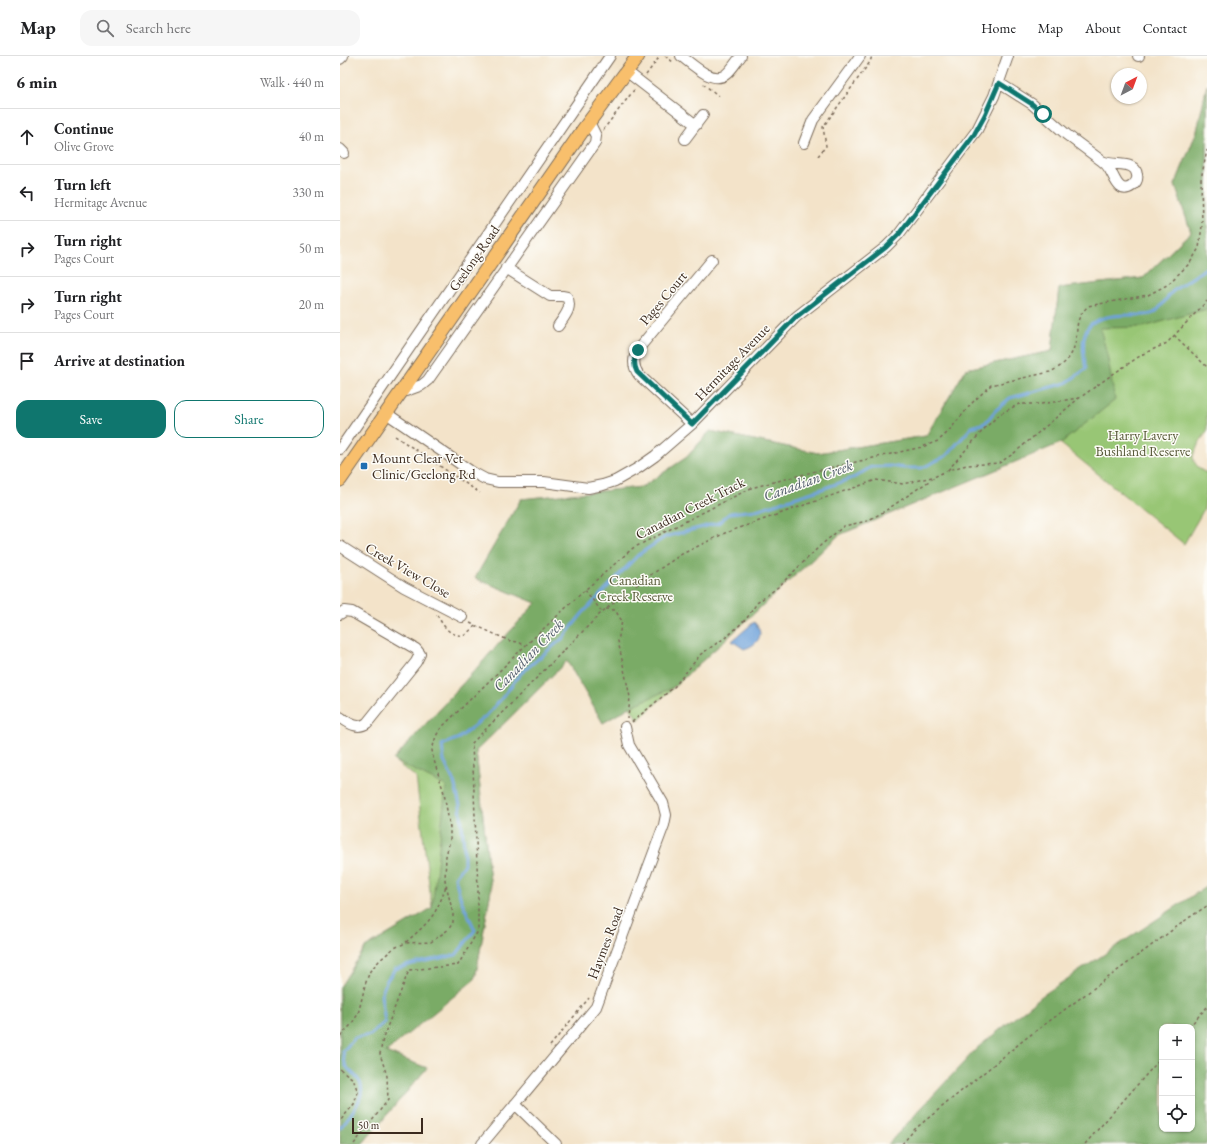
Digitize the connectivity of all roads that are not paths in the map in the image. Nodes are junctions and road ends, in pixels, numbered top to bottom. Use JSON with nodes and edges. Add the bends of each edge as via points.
{"nodes":[{"id":1,"x":343,"y":56,"type":"edge"},
{"id":2,"x":610,"y":56,"type":"edge"},
{"id":3,"x":638,"y":56,"type":"edge"},
{"id":4,"x":681,"y":56,"type":"edge"},
{"id":5,"x":741,"y":56,"type":"edge"},
{"id":6,"x":860,"y":56,"type":"edge"},
{"id":7,"x":1008,"y":56,"type":"edge"},
{"id":8,"x":340,"y":59,"type":"edge"},
{"id":9,"x":626,"y":72,"type":"junction"},
{"id":10,"x":999,"y":83,"type":"junction"},
{"id":11,"x":703,"y":115,"type":"dead end"},
{"id":12,"x":589,"y":122,"type":"junction"},
{"id":13,"x":696,"y":124,"type":"junction"},
{"id":14,"x":685,"y":139,"type":"dead end"},
{"id":15,"x":804,"y":143,"type":"dead end"},
{"id":16,"x":1102,"y":161,"type":"dead end"},
{"id":17,"x":712,"y":260,"type":"dead end"},
{"id":18,"x":506,"y":268,"type":"junction"},
{"id":19,"x":558,"y":326,"type":"dead end"},
{"id":20,"x":400,"y":393,"type":"junction"},
{"id":21,"x":386,"y":413,"type":"junction"},
{"id":22,"x":692,"y":424,"type":"junction"},
{"id":23,"x":340,"y":449,"type":"edge"},
{"id":24,"x":341,"y":476,"type":"edge"},
{"id":25,"x":340,"y":546,"type":"edge"},
{"id":26,"x":340,"y":614,"type":"edge"},
{"id":27,"x":462,"y":617,"type":"road end"},
{"id":28,"x":340,"y":717,"type":"edge"},
{"id":29,"x":625,"y":726,"type":"road end"},
{"id":30,"x":515,"y":1104,"type":"junction"},
{"id":31,"x":482,"y":1144,"type":"edge"},
{"id":32,"x":556,"y":1144,"type":"edge"}],
"edges":[{"from":1,"to":8,"type":"street"},
{"from":2,"to":23,"type":"street"},
{"from":3,"to":9,"type":"main road","name":"Geelong Road"},
{"from":4,"to":5,"type":"street","via":[[715,78],[726,74]]},
{"from":6,"to":15,"type":"street","via":[[813,120]]},
{"from":7,"to":10,"type":"street","name":"Hermitage Avenue"},
{"from":9,"to":12,"type":"main road","name":"Geelong Road"},
{"from":9,"to":13,"type":"street"},
{"from":10,"to":16,"type":"street","via":[[1032,104]]},
{"from":10,"to":22,"type":"street","name":"Hermitage Avenue","via":[[974,135],[899,234],[793,320]]},
{"from":11,"to":13,"type":"street"},
{"from":12,"to":18,"type":"street","via":[[596,136],[595,143]]},
{"from":12,"to":20,"type":"main road","name":"Geelong Road"},
{"from":13,"to":14,"type":"street"},
{"from":17,"to":22,"type":"street","name":"Pages Court","via":[[638,350],[634,362],[639,375]]},
{"from":18,"to":19,"type":"street","via":[[550,296],[567,297],[569,309]]},
{"from":18,"to":20,"type":"street","via":[[431,376],[424,384]]},
{"from":20,"to":21,"type":"main road","name":"Geelong Road"},
{"from":21,"to":22,"type":"street","name":"Hermitage Avenue","via":[[485,479],[504,483],[544,482],[585,488],[607,484],[630,473],[655,456]]},
{"from":21,"to":24,"type":"main road","name":"Geelong Road"},
{"from":25,"to":27,"type":"street","name":"Creek View Close","via":[[404,587]]},
{"from":26,"to":28,"type":"street","via":[[346,610],[352,612],[416,649],[420,654],[370,720],[362,726],[352,725]]},
{"from":29,"to":30,"type":"street","name":"Haymes Road","via":[[629,745],[663,803],[666,815],[664,825],[596,1007]]},
{"from":30,"to":31,"type":"street","name":"Haymes Road"},
{"from":30,"to":32,"type":"street"}]}
